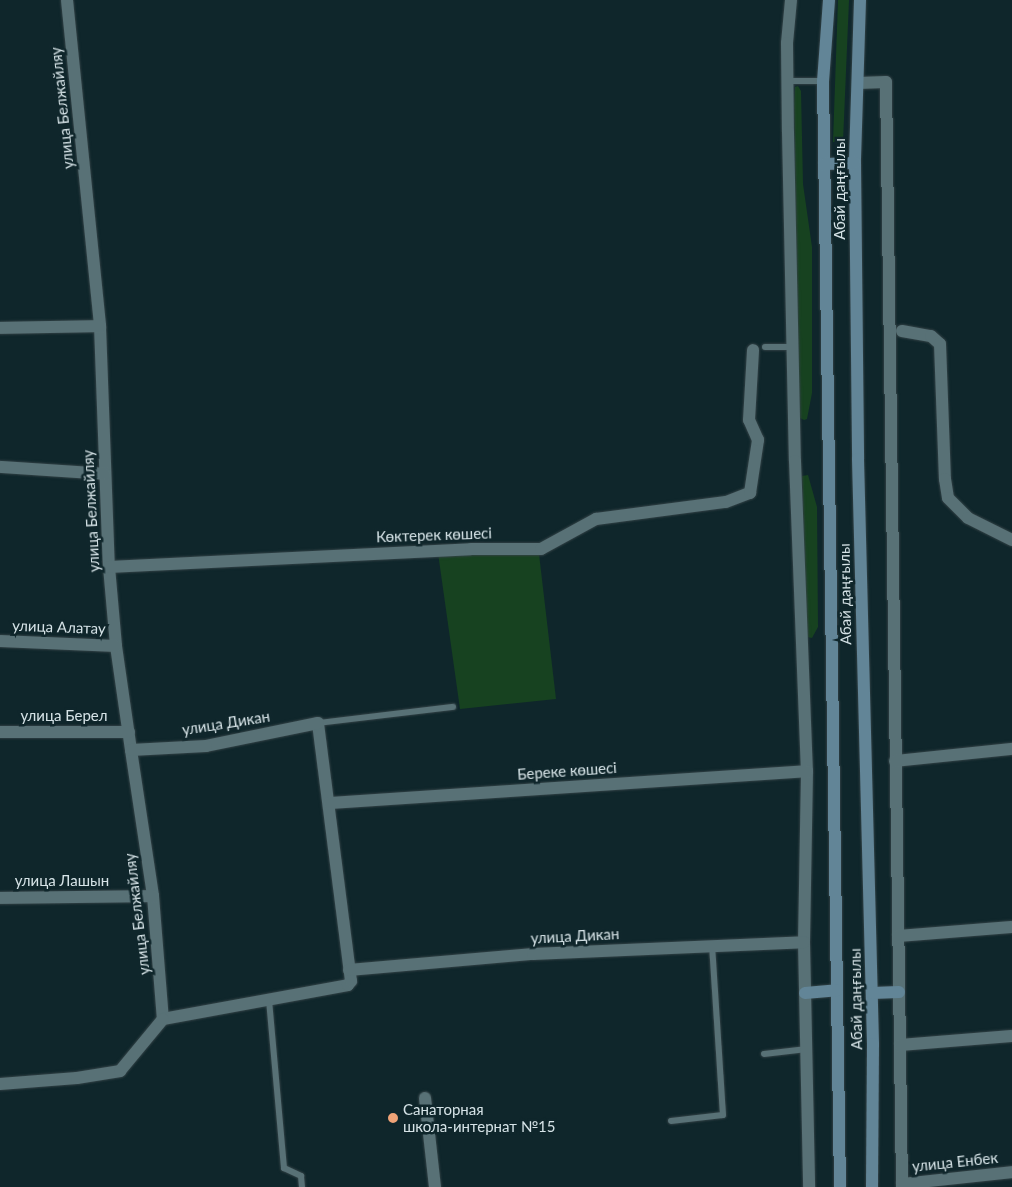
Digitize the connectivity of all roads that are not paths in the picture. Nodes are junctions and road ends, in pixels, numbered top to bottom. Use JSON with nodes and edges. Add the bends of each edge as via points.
{"nodes":[{"id":1,"x":67,"y":0,"type":"edge"},
{"id":2,"x":791,"y":0,"type":"edge"},
{"id":3,"x":829,"y":0,"type":"edge"},
{"id":4,"x":860,"y":0,"type":"edge"},
{"id":5,"x":788,"y":81,"type":"junction"},
{"id":6,"x":823,"y":81,"type":"junction"},
{"id":7,"x":858,"y":83,"type":"junction"},
{"id":8,"x":855,"y":163,"type":"junction"},
{"id":9,"x":824,"y":164,"type":"junction"},
{"id":10,"x":100,"y":326,"type":"junction"},
{"id":11,"x":0,"y":328,"type":"edge"},
{"id":12,"x":902,"y":331,"type":"dead end"},
{"id":13,"x":792,"y":347,"type":"junction"},
{"id":14,"x":759,"y":349,"type":"joint"},
{"id":15,"x":0,"y":467,"type":"edge"},
{"id":16,"x":105,"y":474,"type":"junction"},
{"id":17,"x":1012,"y":540,"type":"edge"},
{"id":18,"x":109,"y":567,"type":"junction"},
{"id":19,"x":0,"y":641,"type":"edge"},
{"id":20,"x":116,"y":646,"type":"junction"},
{"id":21,"x":453,"y":707,"type":"dead end"},
{"id":22,"x":318,"y":723,"type":"junction"},
{"id":23,"x":0,"y":732,"type":"edge"},
{"id":24,"x":129,"y":732,"type":"junction"},
{"id":25,"x":131,"y":750,"type":"junction"},
{"id":26,"x":1012,"y":750,"type":"edge"},
{"id":27,"x":895,"y":761,"type":"junction"},
{"id":28,"x":807,"y":771,"type":"junction"},
{"id":29,"x":329,"y":803,"type":"junction"},
{"id":30,"x":153,"y":896,"type":"junction"},
{"id":31,"x":0,"y":898,"type":"edge"},
{"id":32,"x":1012,"y":927,"type":"edge"},
{"id":33,"x":898,"y":936,"type":"junction"},
{"id":34,"x":804,"y":942,"type":"junction"},
{"id":35,"x":712,"y":946,"type":"junction"},
{"id":36,"x":349,"y":970,"type":"junction"},
{"id":37,"x":837,"y":990,"type":"junction"},
{"id":38,"x":899,"y":992,"type":"junction"},
{"id":39,"x":805,"y":993,"type":"junction"},
{"id":40,"x":872,"y":993,"type":"junction"},
{"id":41,"x":269,"y":1000,"type":"junction"},
{"id":42,"x":163,"y":1019,"type":"junction"},
{"id":43,"x":1012,"y":1036,"type":"edge"},
{"id":44,"x":900,"y":1044,"type":"junction"},
{"id":45,"x":807,"y":1049,"type":"junction"},
{"id":46,"x":764,"y":1054,"type":"dead end"},
{"id":47,"x":0,"y":1084,"type":"edge"},
{"id":48,"x":426,"y":1098,"type":"dead end"},
{"id":49,"x":671,"y":1121,"type":"dead end"},
{"id":50,"x":1012,"y":1172,"type":"edge"},
{"id":51,"x":902,"y":1185,"type":"edge"},
{"id":52,"x":302,"y":1187,"type":"edge"},
{"id":53,"x":435,"y":1187,"type":"edge"},
{"id":54,"x":809,"y":1187,"type":"edge"},
{"id":55,"x":840,"y":1187,"type":"edge"},
{"id":56,"x":872,"y":1187,"type":"edge"}],
"edges":[{"from":1,"to":10,"type":"street","name":"улица Белжайляу"},
{"from":2,"to":5,"type":"street"},
{"from":3,"to":6,"type":"main road"},
{"from":4,"to":7,"type":"main road","name":"Абай даңғылы"},
{"from":5,"to":6,"type":"lane"},
{"from":5,"to":13,"type":"street"},
{"from":6,"to":9,"type":"main road"},
{"from":7,"to":8,"type":"main road","name":"Абай даңғылы"},
{"from":7,"to":27,"type":"street","via":[[886,82]]},
{"from":8,"to":9,"type":"main road"},
{"from":8,"to":40,"type":"main road","name":"Абай даңғылы","via":[[858,459]]},
{"from":9,"to":37,"type":"main road"},
{"from":10,"to":11,"type":"street"},
{"from":10,"to":16,"type":"street","name":"улица Белжайляу"},
{"from":12,"to":17,"type":"street","via":[[931,336],[940,344],[948,498],[968,518]]},
{"from":13,"to":14,"type":"lane"},
{"from":13,"to":28,"type":"street"},
{"from":14,"to":18,"type":"street","name":"Көктерек көшесі","via":[[749,420],[758,440],[750,493],[710,506],[596,519],[541,550],[471,549]]},
{"from":15,"to":16,"type":"street"},
{"from":16,"to":18,"type":"street","name":"улица Белжайляу"},
{"from":18,"to":20,"type":"street","name":"улица Белжайляу"},
{"from":19,"to":20,"type":"street","name":"улица Алатау"},
{"from":20,"to":24,"type":"street","name":"улица Белжайляу"},
{"from":21,"to":22,"type":"lane"},
{"from":22,"to":25,"type":"street","name":"улица Дикан","via":[[206,746]]},
{"from":22,"to":29,"type":"street"},
{"from":23,"to":24,"type":"street","name":"улица Берел"},
{"from":24,"to":25,"type":"street","name":"улица Белжайляу"},
{"from":25,"to":30,"type":"street","name":"улица Белжайляу"},
{"from":26,"to":27,"type":"street"},
{"from":27,"to":33,"type":"street"},
{"from":28,"to":29,"type":"street","name":"Береке көшесі"},
{"from":28,"to":34,"type":"street"},
{"from":29,"to":36,"type":"street"},
{"from":30,"to":31,"type":"street","name":"улица Лашын"},
{"from":30,"to":42,"type":"street","name":"улица Белжайляу"},
{"from":32,"to":33,"type":"street"},
{"from":33,"to":38,"type":"street"},
{"from":34,"to":35,"type":"street","name":"улица Дикан"},
{"from":34,"to":39,"type":"street"},
{"from":35,"to":36,"type":"street","name":"улица Дикан","via":[[533,954]]},
{"from":35,"to":49,"type":"lane","via":[[723,1115]]},
{"from":36,"to":41,"type":"street","via":[[351,980],[344,987]]},
{"from":37,"to":39,"type":"main road"},
{"from":37,"to":55,"type":"main road"},
{"from":38,"to":40,"type":"main road"},
{"from":38,"to":44,"type":"street"},
{"from":39,"to":45,"type":"street"},
{"from":40,"to":56,"type":"main road","name":"Абай даңғылы"},
{"from":41,"to":42,"type":"street"},
{"from":41,"to":52,"type":"lane","via":[[284,1168],[301,1176]]},
{"from":42,"to":47,"type":"street","via":[[120,1070],[77,1078]]},
{"from":43,"to":44,"type":"street"},
{"from":44,"to":51,"type":"street"},
{"from":45,"to":46,"type":"lane"},
{"from":45,"to":54,"type":"street"},
{"from":48,"to":53,"type":"street"},
{"from":50,"to":51,"type":"street","name":"улица Енбек"}]}
